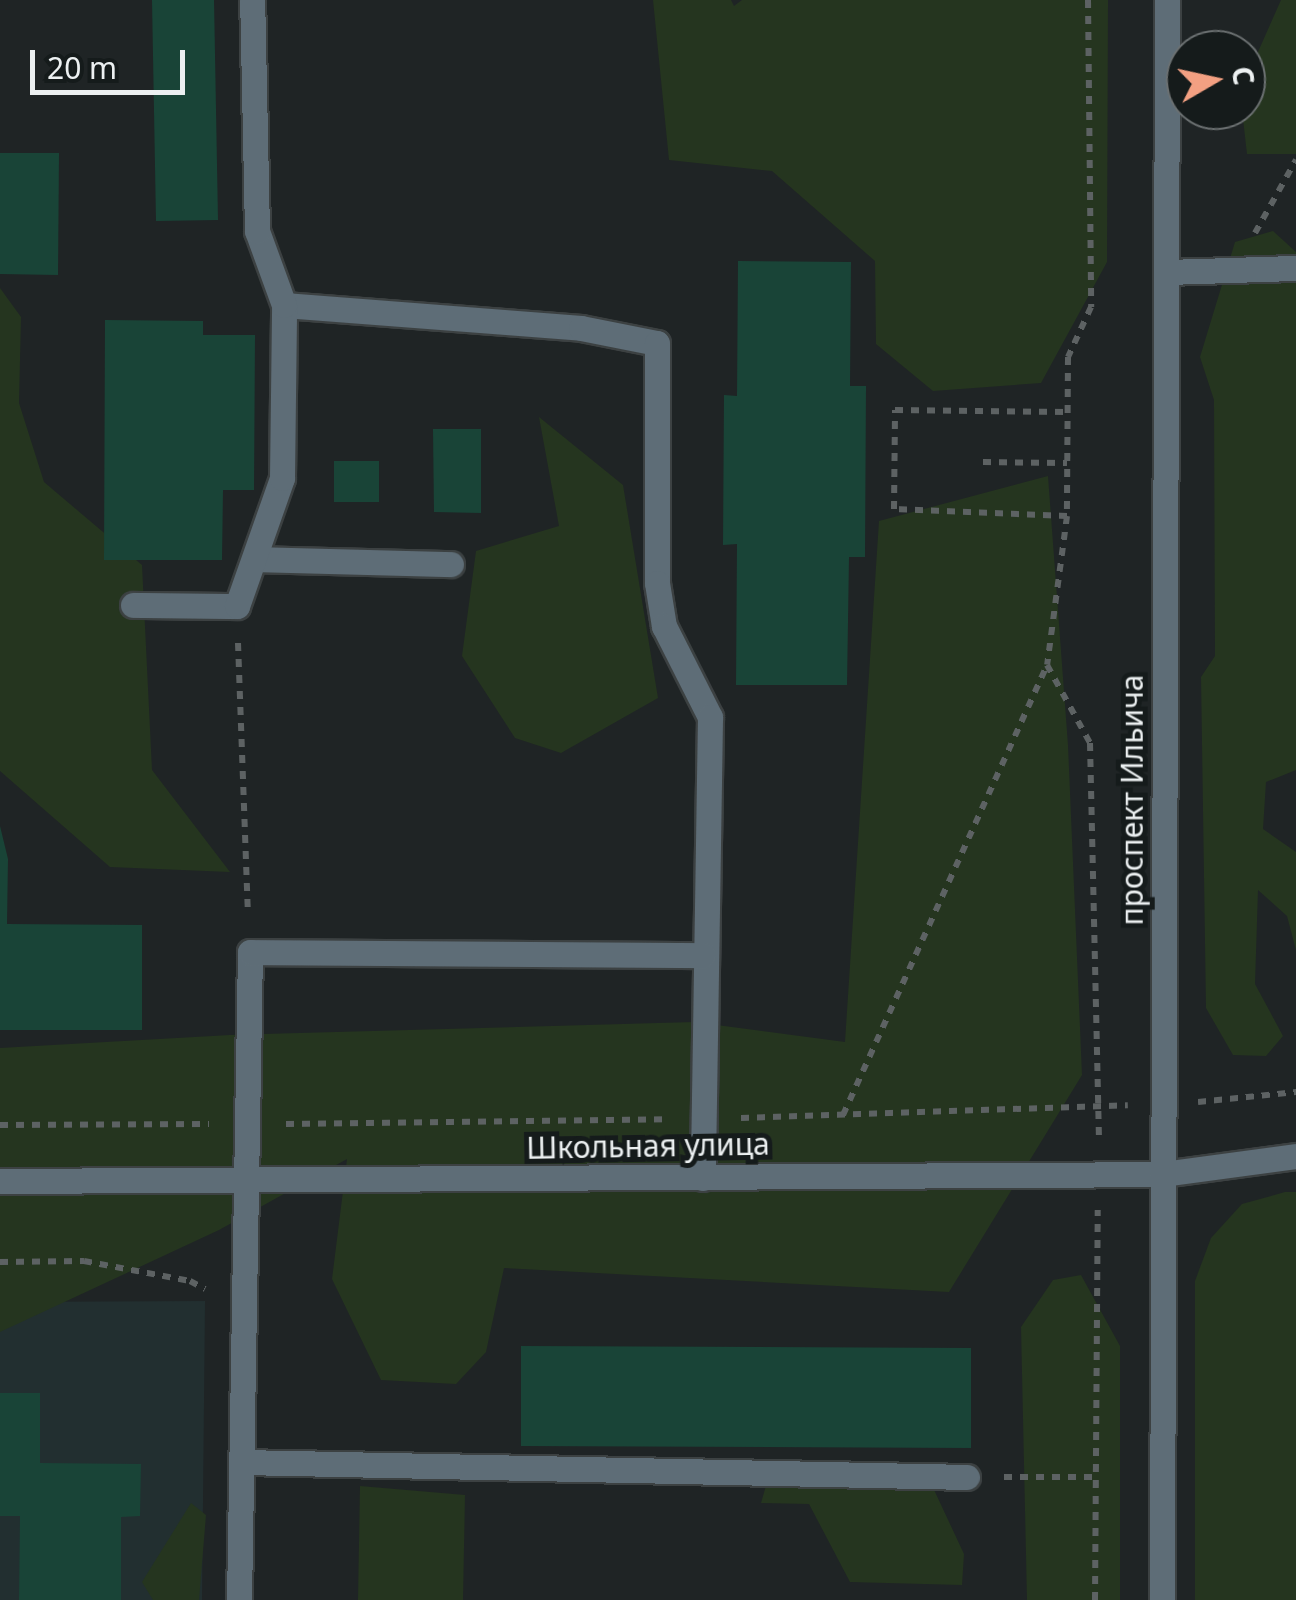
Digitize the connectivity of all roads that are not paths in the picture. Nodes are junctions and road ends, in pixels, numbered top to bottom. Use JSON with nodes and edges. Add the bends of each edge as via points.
{"nodes":[{"id":1,"x":252,"y":0,"type":"edge"},
{"id":2,"x":1166,"y":0,"type":"edge"},
{"id":3,"x":1296,"y":268,"type":"edge"},
{"id":4,"x":1167,"y":272,"type":"junction"},
{"id":5,"x":284,"y":305,"type":"junction"},
{"id":6,"x":255,"y":559,"type":"junction"},
{"id":7,"x":450,"y":564,"type":"dead end"},
{"id":8,"x":133,"y":605,"type":"dead end"},
{"id":9,"x":703,"y":955,"type":"junction"},
{"id":10,"x":1296,"y":1156,"type":"edge"},
{"id":11,"x":1163,"y":1174,"type":"junction"},
{"id":12,"x":703,"y":1178,"type":"junction"},
{"id":13,"x":0,"y":1181,"type":"edge"},
{"id":14,"x":243,"y":1182,"type":"junction"},
{"id":15,"x":241,"y":1462,"type":"junction"},
{"id":16,"x":968,"y":1477,"type":"road end"},
{"id":17,"x":239,"y":1600,"type":"edge"},
{"id":18,"x":1162,"y":1600,"type":"edge"}],
"edges":[{"from":1,"to":5,"type":"street","via":[[257,231]]},
{"from":2,"to":4,"type":"street","name":"проспект Ильича"},
{"from":3,"to":4,"type":"street"},
{"from":4,"to":11,"type":"street","name":"проспект Ильича"},
{"from":5,"to":6,"type":"street","via":[[282,478]]},
{"from":5,"to":9,"type":"street","via":[[580,328],[657,343],[656,582],[664,626],[710,717]]},
{"from":6,"to":7,"type":"street"},
{"from":6,"to":8,"type":"street","via":[[236,606]]},
{"from":9,"to":12,"type":"street"},
{"from":9,"to":14,"type":"street","via":[[250,952]]},
{"from":10,"to":11,"type":"street","name":"Школьная улица"},
{"from":11,"to":12,"type":"street","name":"Школьная улица"},
{"from":11,"to":18,"type":"street","name":"проспект Ильича"},
{"from":12,"to":14,"type":"street","name":"Школьная улица"},
{"from":13,"to":14,"type":"street","name":"Школьная улица"},
{"from":14,"to":15,"type":"street"},
{"from":15,"to":16,"type":"street"},
{"from":15,"to":17,"type":"street"}]}
